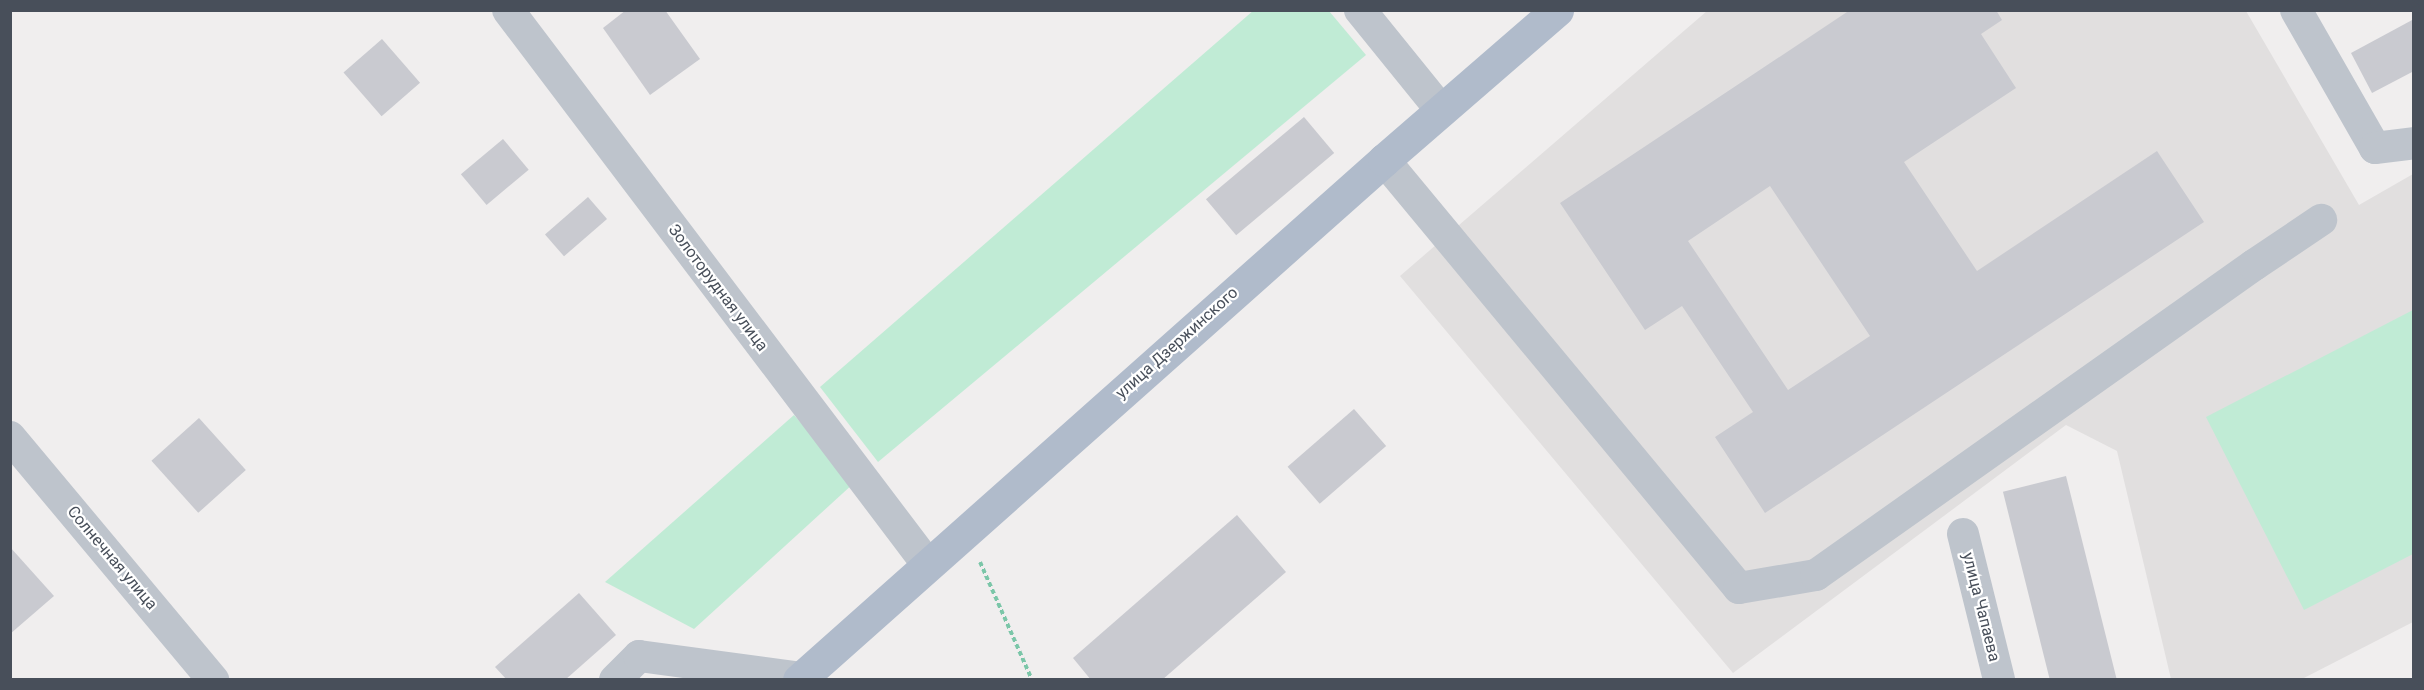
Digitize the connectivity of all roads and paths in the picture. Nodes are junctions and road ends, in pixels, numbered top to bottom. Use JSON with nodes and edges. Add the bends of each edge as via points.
{"nodes":[{"id":1,"x":508,"y":10,"type":"edge"},
{"id":2,"x":1360,"y":10,"type":"edge"},
{"id":3,"x":1557,"y":10,"type":"edge"},
{"id":4,"x":2296,"y":10,"type":"edge"},
{"id":5,"x":1441,"y":110,"type":"junction"},
{"id":6,"x":2414,"y":143,"type":"edge"},
{"id":7,"x":1384,"y":160,"type":"junction"},
{"id":8,"x":2321,"y":220,"type":"dead end"},
{"id":9,"x":10,"y":437,"type":"edge"},
{"id":10,"x":966,"y":531,"type":"junction"},
{"id":11,"x":1963,"y":534,"type":"dead end"},
{"id":12,"x":928,"y":565,"type":"junction"},
{"id":13,"x":800,"y":679,"type":"edge"},
{"id":14,"x":213,"y":680,"type":"edge"},
{"id":15,"x":615,"y":680,"type":"edge"},
{"id":16,"x":1032,"y":680,"type":"edge"},
{"id":17,"x":1999,"y":680,"type":"edge"}],
"edges":[{"from":1,"to":12,"type":"street","name":"Золоторудная улица"},
{"from":2,"to":5,"type":"street"},
{"from":3,"to":5,"type":"main road","name":"улица Дзержинского"},
{"from":4,"to":6,"type":"street","via":[[2375,148]]},
{"from":5,"to":7,"type":"main road","name":"улица Дзержинского"},
{"from":7,"to":8,"type":"street","via":[[1739,588],[1816,575]]},
{"from":7,"to":10,"type":"main road","name":"улица Дзержинского"},
{"from":9,"to":14,"type":"street","name":"Солнечная улица"},
{"from":10,"to":12,"type":"main road","name":"улица Дзержинского"},
{"from":10,"to":16,"type":"path"},
{"from":11,"to":17,"type":"street","name":"улица Чапаева"},
{"from":12,"to":13,"type":"main road","name":"улица Дзержинского"},
{"from":13,"to":15,"type":"street","via":[[639,656]]}]}
